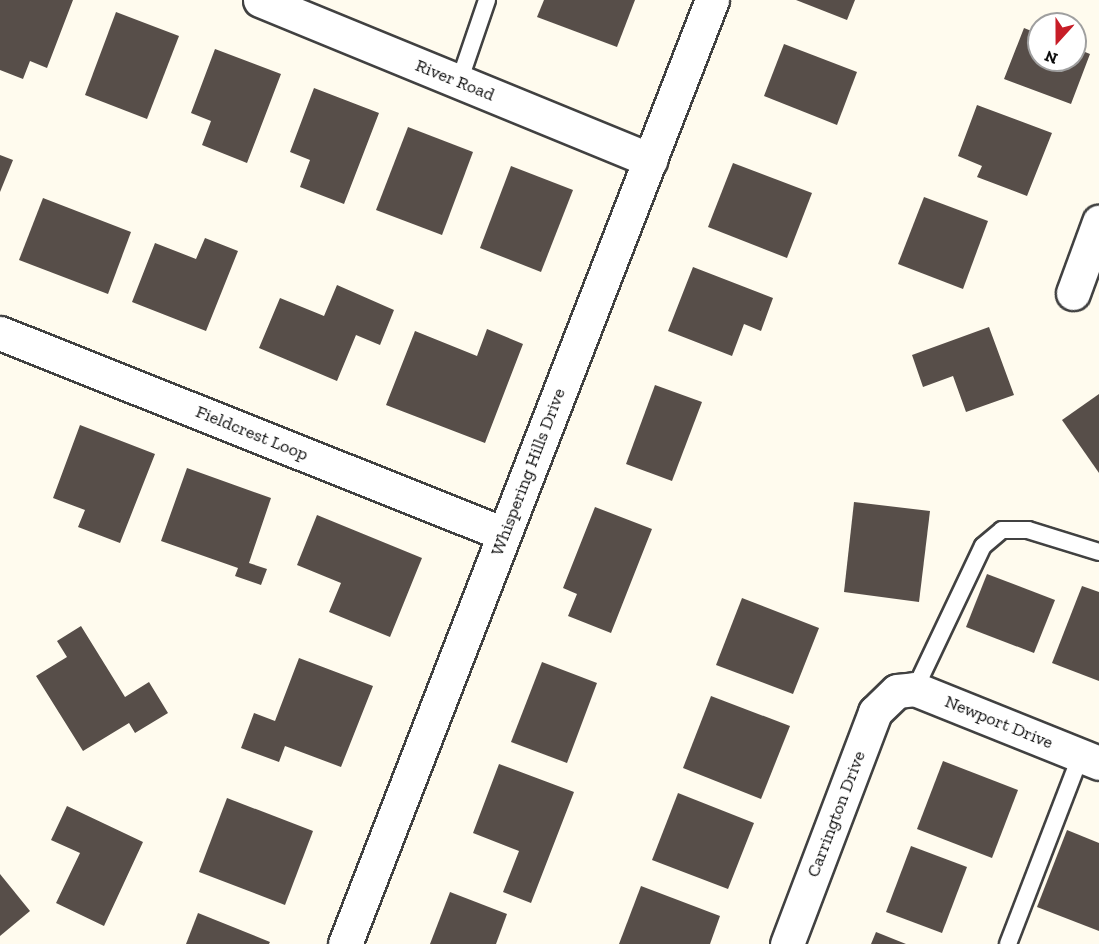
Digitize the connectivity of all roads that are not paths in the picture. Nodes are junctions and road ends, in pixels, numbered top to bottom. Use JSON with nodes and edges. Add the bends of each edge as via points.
{"nodes":[{"id":1,"x":260,"y":0,"type":"edge"},
{"id":2,"x":487,"y":0,"type":"edge"},
{"id":3,"x":712,"y":0,"type":"edge"},
{"id":4,"x":459,"y":82,"type":"junction"},
{"id":5,"x":650,"y":160,"type":"junction"},
{"id":6,"x":1099,"y":222,"type":"edge"},
{"id":7,"x":1073,"y":292,"type":"dead end"},
{"id":8,"x":0,"y":333,"type":"edge"},
{"id":9,"x":504,"y":534,"type":"junction"},
{"id":10,"x":1099,"y":552,"type":"edge"},
{"id":11,"x":906,"y":690,"type":"junction"},
{"id":12,"x":1090,"y":759,"type":"edge"},
{"id":13,"x":345,"y":944,"type":"edge"},
{"id":14,"x":787,"y":944,"type":"edge"},
{"id":15,"x":1008,"y":944,"type":"edge"}],
"edges":[{"from":1,"to":4,"type":"street","name":"River Road"},
{"from":2,"to":4,"type":"lane"},
{"from":3,"to":5,"type":"street","name":"Whispering Hills Drive"},
{"from":4,"to":5,"type":"street","name":"River Road"},
{"from":5,"to":9,"type":"street","name":"Whispering Hills Drive"},
{"from":6,"to":7,"type":"street"},
{"from":8,"to":9,"type":"street","name":"Fieldcrest Loop"},
{"from":9,"to":13,"type":"street","name":"Whispering Hills Drive"},
{"from":10,"to":11,"type":"lane","via":[[1028,530],[1002,531],[983,546]]},
{"from":11,"to":12,"type":"street","name":"Newport Drive"},
{"from":11,"to":14,"type":"street","name":"Carrington Drive","via":[[875,712]]},
{"from":12,"to":15,"type":"lane"}]}
